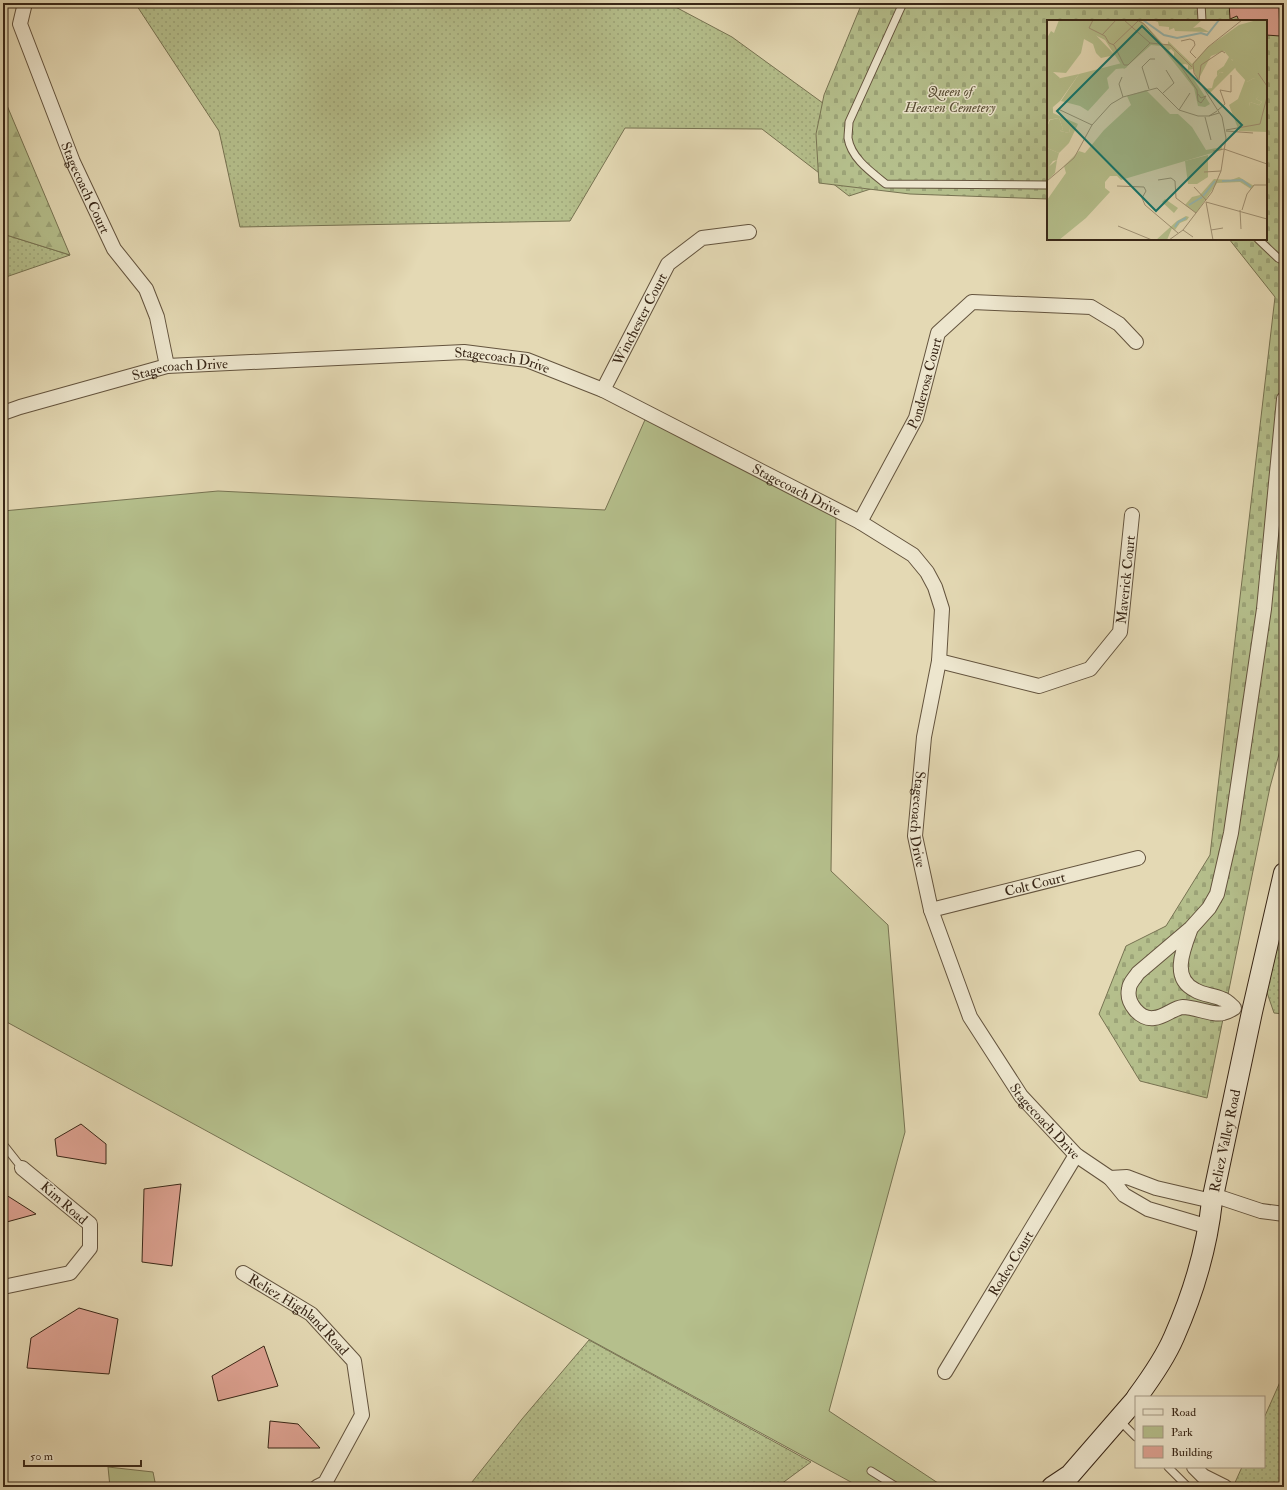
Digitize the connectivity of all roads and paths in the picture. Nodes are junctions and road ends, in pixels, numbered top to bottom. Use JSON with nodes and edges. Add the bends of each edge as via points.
{"nodes":[{"id":1,"x":25,"y":3,"type":"edge"},
{"id":2,"x":903,"y":3,"type":"edge"},
{"id":3,"x":1201,"y":3,"type":"edge"},
{"id":4,"x":1202,"y":20,"type":"edge"},
{"id":5,"x":1047,"y":185,"type":"edge"},
{"id":6,"x":749,"y":232,"type":"dead end"},
{"id":7,"x":1259,"y":240,"type":"edge"},
{"id":8,"x":1284,"y":261,"type":"edge"},
{"id":9,"x":1136,"y":342,"type":"dead end"},
{"id":10,"x":167,"y":366,"type":"junction"},
{"id":11,"x":603,"y":390,"type":"junction"},
{"id":12,"x":1284,"y":399,"type":"edge"},
{"id":13,"x":3,"y":413,"type":"edge"},
{"id":14,"x":1132,"y":515,"type":"dead end"},
{"id":15,"x":860,"y":522,"type":"junction"},
{"id":16,"x":939,"y":661,"type":"junction"},
{"id":17,"x":1138,"y":858,"type":"dead end"},
{"id":18,"x":1284,"y":873,"type":"edge"},
{"id":19,"x":932,"y":910,"type":"junction"},
{"id":20,"x":1192,"y":928,"type":"junction"},
{"id":21,"x":1188,"y":985,"type":"junction"},
{"id":22,"x":1182,"y":1007,"type":"junction"},
{"id":23,"x":1243,"y":1010,"type":"junction"},
{"id":24,"x":3,"y":1144,"type":"edge"},
{"id":25,"x":1076,"y":1155,"type":"junction"},
{"id":26,"x":22,"y":1168,"type":"joint"},
{"id":27,"x":1110,"y":1178,"type":"junction"},
{"id":28,"x":1156,"y":1188,"type":"junction"},
{"id":29,"x":1213,"y":1198,"type":"junction"},
{"id":30,"x":1148,"y":1209,"type":"junction"},
{"id":31,"x":1284,"y":1214,"type":"edge"},
{"id":32,"x":1209,"y":1227,"type":"junction"},
{"id":33,"x":243,"y":1273,"type":"dead end"},
{"id":34,"x":3,"y":1287,"type":"edge"},
{"id":35,"x":945,"y":1372,"type":"dead end"},
{"id":36,"x":1139,"y":1396,"type":"edge"},
{"id":37,"x":1135,"y":1402,"type":"edge"},
{"id":38,"x":1119,"y":1420,"type":"junction"},
{"id":39,"x":1135,"y":1435,"type":"edge"},
{"id":40,"x":1169,"y":1468,"type":"edge"},
{"id":41,"x":1195,"y":1468,"type":"edge"},
{"id":42,"x":871,"y":1472,"type":"dead end"},
{"id":43,"x":317,"y":1487,"type":"edge"},
{"id":44,"x":897,"y":1487,"type":"edge"},
{"id":45,"x":1052,"y":1487,"type":"edge"},
{"id":46,"x":1188,"y":1487,"type":"edge"},
{"id":47,"x":1225,"y":1487,"type":"edge"}],
"edges":[{"from":1,"to":10,"type":"street","name":"Stagecoach Court","via":[[20,24],[73,162],[114,249],[146,289],[157,317]]},
{"from":2,"to":5,"type":"lane","via":[[849,122],[848,139],[854,154],[868,170],[886,184]]},
{"from":3,"to":4,"type":"lane"},
{"from":6,"to":11,"type":"street","name":"Winchester Court","via":[[702,238],[668,264]]},
{"from":7,"to":8,"type":"lane"},
{"from":9,"to":15,"type":"street","name":"Ponderosa Court","via":[[1119,324],[1091,307],[972,302],[938,333],[916,418]]},
{"from":10,"to":11,"type":"street","name":"Stagecoach Drive","via":[[464,352],[527,360]]},
{"from":10,"to":13,"type":"street","name":"Stagecoach Drive"},
{"from":11,"to":15,"type":"street","name":"Stagecoach Drive"},
{"from":12,"to":20,"type":"street","via":[[1264,609],[1230,833],[1217,894]]},
{"from":14,"to":16,"type":"street","name":"Maverick Court","via":[[1120,632],[1090,669],[1039,686]]},
{"from":15,"to":16,"type":"street","name":"Stagecoach Drive","via":[[913,555],[927,572],[942,609]]},
{"from":16,"to":19,"type":"street","name":"Stagecoach Drive","via":[[924,737],[915,836]]},
{"from":17,"to":19,"type":"street","name":"Colt Court"},
{"from":18,"to":23,"type":"main road","name":"Reliez Valley Road"},
{"from":19,"to":25,"type":"street","name":"Stagecoach Drive","via":[[970,1017],[1021,1096]]},
{"from":20,"to":21,"type":"street","via":[[1181,958],[1181,971]]},
{"from":20,"to":22,"type":"street","via":[[1138,973],[1128,990],[1134,1009],[1152,1019],[1163,1017]]},
{"from":21,"to":22,"type":"street"},
{"from":21,"to":23,"type":"street","via":[[1195,990],[1224,999]]},
{"from":22,"to":23,"type":"street","via":[[1222,1014]]},
{"from":23,"to":29,"type":"main road","name":"Reliez Valley Road"},
{"from":24,"to":26,"type":"lane","name":"Kim Road"},
{"from":25,"to":27,"type":"street","name":"Stagecoach Drive"},
{"from":25,"to":35,"type":"street","name":"Rodeo Court"},
{"from":26,"to":34,"type":"street","name":"Kim Road","via":[[90,1224],[90,1248],[70,1273]]},
{"from":27,"to":28,"type":"street","via":[[1127,1177]]},
{"from":27,"to":30,"type":"street","name":"Stagecoach Drive","via":[[1124,1195]]},
{"from":28,"to":29,"type":"street"},
{"from":28,"to":30,"type":"street"},
{"from":29,"to":31,"type":"street","via":[[1261,1211]]},
{"from":29,"to":32,"type":"main road","name":"Reliez Valley Road"},
{"from":30,"to":32,"type":"street","name":"Stagecoach Drive"},
{"from":32,"to":36,"type":"main road","name":"Reliez Valley Road","via":[[1197,1278],[1174,1338]]},
{"from":33,"to":43,"type":"street","name":"Reliez Highland Road","via":[[311,1314],[354,1361],[362,1415],[325,1483]]},
{"from":37,"to":38,"type":"main road","name":"Reliez Valley Road"},
{"from":38,"to":39,"type":"lane"},
{"from":38,"to":45,"type":"main road","name":"Reliez Valley Road","via":[[1070,1475]]},
{"from":40,"to":46,"type":"lane"},
{"from":41,"to":47,"type":"street"},
{"from":42,"to":44,"type":"lane"}]}
